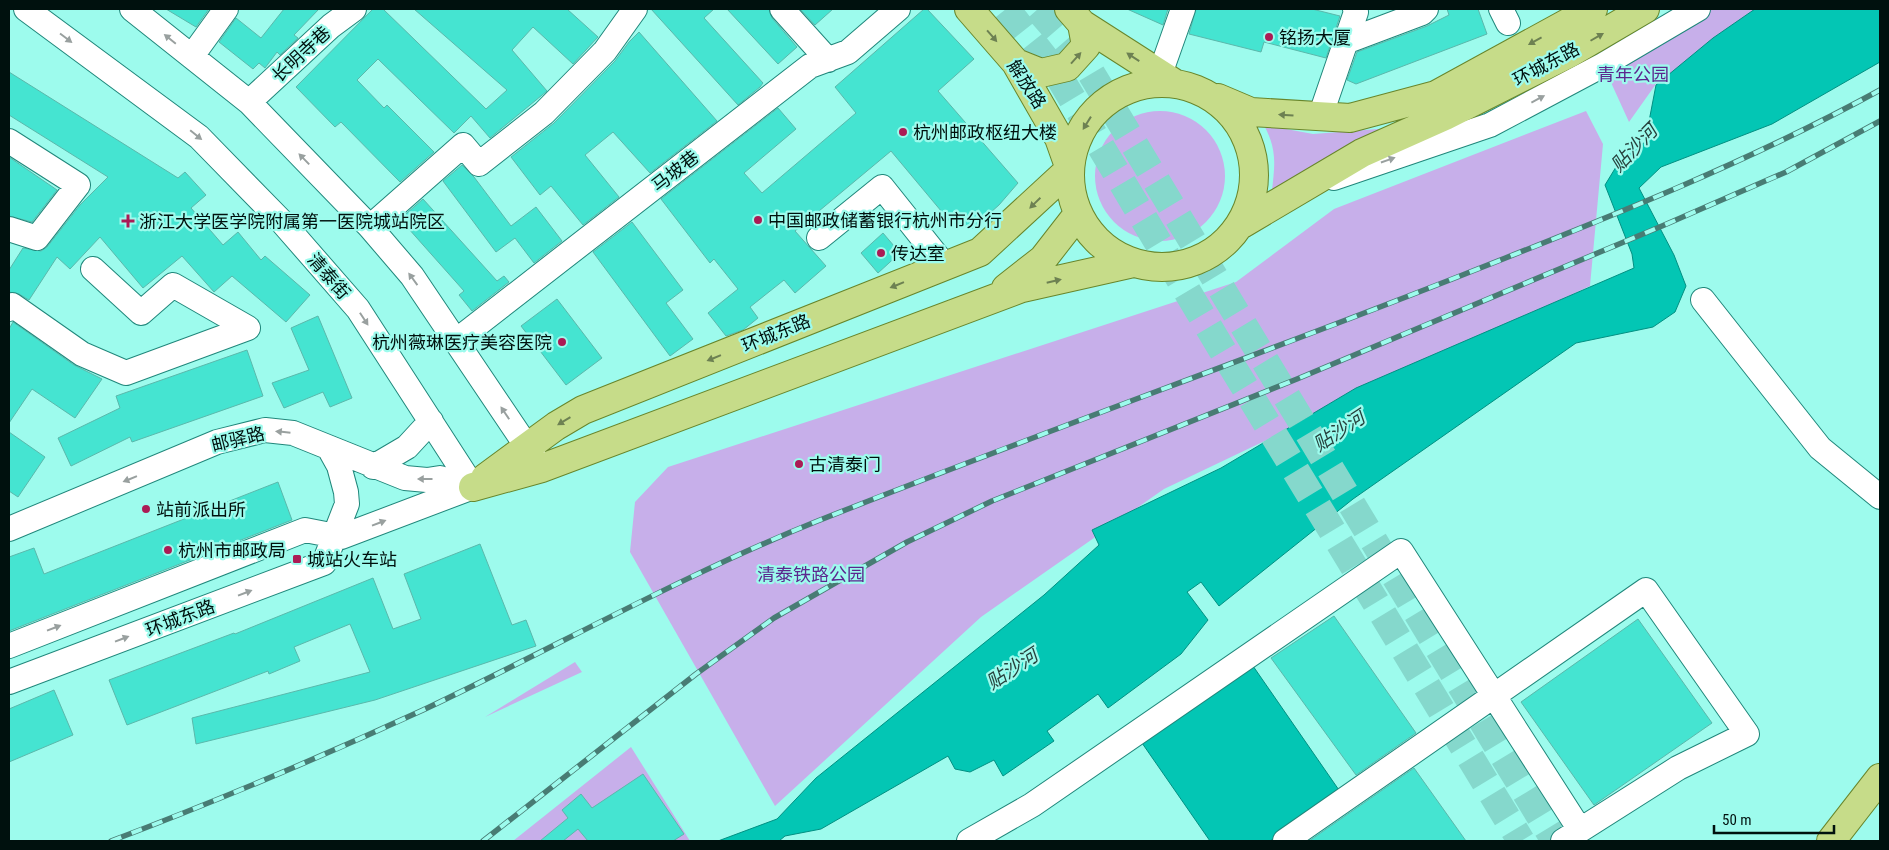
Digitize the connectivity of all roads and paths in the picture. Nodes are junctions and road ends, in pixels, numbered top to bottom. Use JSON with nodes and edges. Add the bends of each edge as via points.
{"nodes":[{"id":1,"x":26,"y":9,"type":"edge"},
{"id":2,"x":132,"y":9,"type":"edge"},
{"id":3,"x":226,"y":9,"type":"edge"},
{"id":4,"x":354,"y":9,"type":"edge"},
{"id":5,"x":635,"y":9,"type":"edge"},
{"id":6,"x":782,"y":9,"type":"edge"},
{"id":7,"x":898,"y":9,"type":"edge"},
{"id":8,"x":969,"y":9,"type":"edge"},
{"id":9,"x":1183,"y":9,"type":"edge"},
{"id":10,"x":1355,"y":9,"type":"edge"},
{"id":11,"x":1426,"y":9,"type":"edge"},
{"id":12,"x":1593,"y":9,"type":"edge"},
{"id":13,"x":1646,"y":9,"type":"edge"},
{"id":14,"x":1698,"y":9,"type":"edge"},
{"id":15,"x":1075,"y":16,"type":"edge"},
{"id":16,"x":1345,"y":42,"type":"junction"},
{"id":17,"x":192,"y":56,"type":"junction"},
{"id":18,"x":828,"y":60,"type":"junction"},
{"id":19,"x":1016,"y":63,"type":"junction"},
{"id":20,"x":1167,"y":78,"type":"junction"},
{"id":21,"x":1203,"y":92,"type":"junction"},
{"id":22,"x":249,"y":102,"type":"junction"},
{"id":23,"x":1441,"y":106,"type":"junction"},
{"id":24,"x":1320,"y":117,"type":"junction"},
{"id":25,"x":9,"y":140,"type":"edge"},
{"id":26,"x":1070,"y":169,"type":"junction"},
{"id":27,"x":1292,"y":192,"type":"junction"},
{"id":28,"x":1078,"y":214,"type":"junction"},
{"id":29,"x":1242,"y":224,"type":"junction"},
{"id":30,"x":370,"y":227,"type":"junction"},
{"id":31,"x":9,"y":230,"type":"edge"},
{"id":32,"x":819,"y":238,"type":"dead end"},
{"id":33,"x":1133,"y":263,"type":"junction"},
{"id":34,"x":945,"y":266,"type":"junction"},
{"id":35,"x":93,"y":269,"type":"dead end"},
{"id":36,"x":1703,"y":300,"type":"dead end"},
{"id":37,"x":974,"y":306,"type":"junction"},
{"id":38,"x":9,"y":309,"type":"edge"},
{"id":39,"x":456,"y":341,"type":"junction"},
{"id":40,"x":431,"y":421,"type":"junction"},
{"id":41,"x":329,"y":448,"type":"junction"},
{"id":42,"x":535,"y":457,"type":"junction"},
{"id":43,"x":373,"y":467,"type":"junction"},
{"id":44,"x":472,"y":487,"type":"junction"},
{"id":45,"x":1880,"y":496,"type":"edge"},
{"id":46,"x":9,"y":528,"type":"edge"},
{"id":47,"x":333,"y":536,"type":"junction"},
{"id":48,"x":9,"y":646,"type":"edge"},
{"id":49,"x":9,"y":663,"type":"edge"},
{"id":50,"x":9,"y":682,"type":"edge"},
{"id":51,"x":1494,"y":695,"type":"junction"},
{"id":52,"x":1880,"y":778,"type":"edge"},
{"id":53,"x":1571,"y":836,"type":"edge"},
{"id":54,"x":969,"y":841,"type":"edge"},
{"id":55,"x":1284,"y":841,"type":"edge"},
{"id":56,"x":1831,"y":841,"type":"edge"}],
"edges":[{"from":1,"to":40,"type":"street","name":"清泰街","one_way":true,"via":[[198,137],[270,210],[358,309]]},
{"from":17,"to":2,"type":"street","one_way":true},
{"from":3,"to":17,"type":"street"},
{"from":4,"to":22,"type":"street","name":"长明寺巷","via":[[331,26]]},
{"from":5,"to":30,"type":"street","via":[[606,51],[544,113],[480,164],[463,145]]},
{"from":6,"to":18,"type":"street"},
{"from":7,"to":18,"type":"street","name":"马坡巷","via":[[848,52]]},
{"from":8,"to":19,"type":"main road","name":"解放路","one_way":true},
{"from":9,"to":20,"type":"street"},
{"from":10,"to":16,"type":"street"},
{"from":11,"to":16,"type":"street"},
{"from":12,"to":23,"type":"main road","name":"环城东路","one_way":true},
{"from":23,"to":13,"type":"main road","name":"环城东路","one_way":true,"via":[[1570,53]]},
{"from":27,"to":14,"type":"street","one_way":true,"via":[[1490,125]]},
{"from":19,"to":15,"type":"main road","one_way":true,"via":[[1041,73],[1067,68],[1086,46]]},
{"from":20,"to":15,"type":"main road","one_way":true},
{"from":16,"to":24,"type":"street"},
{"from":17,"to":22,"type":"street"},
{"from":18,"to":39,"type":"street","name":"马坡巷","via":[[810,66]]},
{"from":19,"to":26,"type":"main road","name":"解放路","via":[[1059,138]]},
{"from":20,"to":21,"type":"main road"},
{"from":20,"to":26,"type":"main road","one_way":true,"via":[[1116,95],[1092,114],[1076,140]]},
{"from":24,"to":21,"type":"main road","one_way":true,"via":[[1252,112]]},
{"from":21,"to":29,"type":"main road","via":[[1228,110],[1246,135],[1254,165],[1253,196]]},
{"from":30,"to":22,"type":"street","one_way":true},
{"from":23,"to":24,"type":"main road","via":[[1350,118]]},
{"from":23,"to":27,"type":"main road"},
{"from":25,"to":31,"type":"street","via":[[78,185],[37,238]]},
{"from":26,"to":28,"type":"main road"},
{"from":26,"to":34,"type":"main road","name":"环城东路","one_way":true,"via":[[980,252]]},
{"from":27,"to":29,"type":"main road"},
{"from":28,"to":33,"type":"main road","via":[[1092,235],[1110,252]]},
{"from":28,"to":37,"type":"main road","via":[[1043,259],[1017,281]]},
{"from":29,"to":33,"type":"main road","via":[[1227,242],[1208,256],[1187,265],[1164,268]]},
{"from":39,"to":30,"type":"street","one_way":true,"via":[[412,276]]},
{"from":32,"to":34,"type":"street","via":[[882,187]]},
{"from":37,"to":33,"type":"main road","one_way":true,"via":[[1022,288]]},
{"from":34,"to":42,"type":"main road","name":"环城东路","one_way":true,"via":[[583,410]]},
{"from":35,"to":38,"type":"street","via":[[141,313],[173,285],[248,328],[126,372],[82,354],[12,305]]},
{"from":36,"to":45,"type":"street","via":[[1820,448]]},
{"from":37,"to":42,"type":"main road","name":"环城东路"},
{"from":42,"to":39,"type":"street","one_way":true},
{"from":40,"to":43,"type":"street","via":[[407,447]]},
{"from":40,"to":44,"type":"street","name":"清泰街"},
{"from":41,"to":43,"type":"street","name":"邮驿路"},
{"from":41,"to":46,"type":"street","name":"邮驿路","one_way":true,"via":[[292,433],[265,430],[217,442]]},
{"from":41,"to":47,"type":"street","via":[[340,466],[347,504]]},
{"from":42,"to":44,"type":"main road","name":"环城东路"},
{"from":44,"to":43,"type":"street","name":"邮驿路","one_way":true,"via":[[440,478],[405,478]]},
{"from":47,"to":44,"type":"street","name":"环城东路","one_way":true,"via":[[341,537]]},
{"from":48,"to":47,"type":"street","name":"环城东路","one_way":true,"via":[[305,530]]},
{"from":47,"to":49,"type":"street","name":"环城东路"},
{"from":50,"to":47,"type":"street","name":"环城东路","one_way":true,"via":[[324,563]]},
{"from":51,"to":53,"type":"street"},
{"from":51,"to":53,"type":"street","via":[[1646,590],[1747,734],[1678,768]]},
{"from":51,"to":54,"type":"street","via":[[1401,552],[1032,805]]},
{"from":51,"to":55,"type":"street"},
{"from":52,"to":56,"type":"main road"}]}
